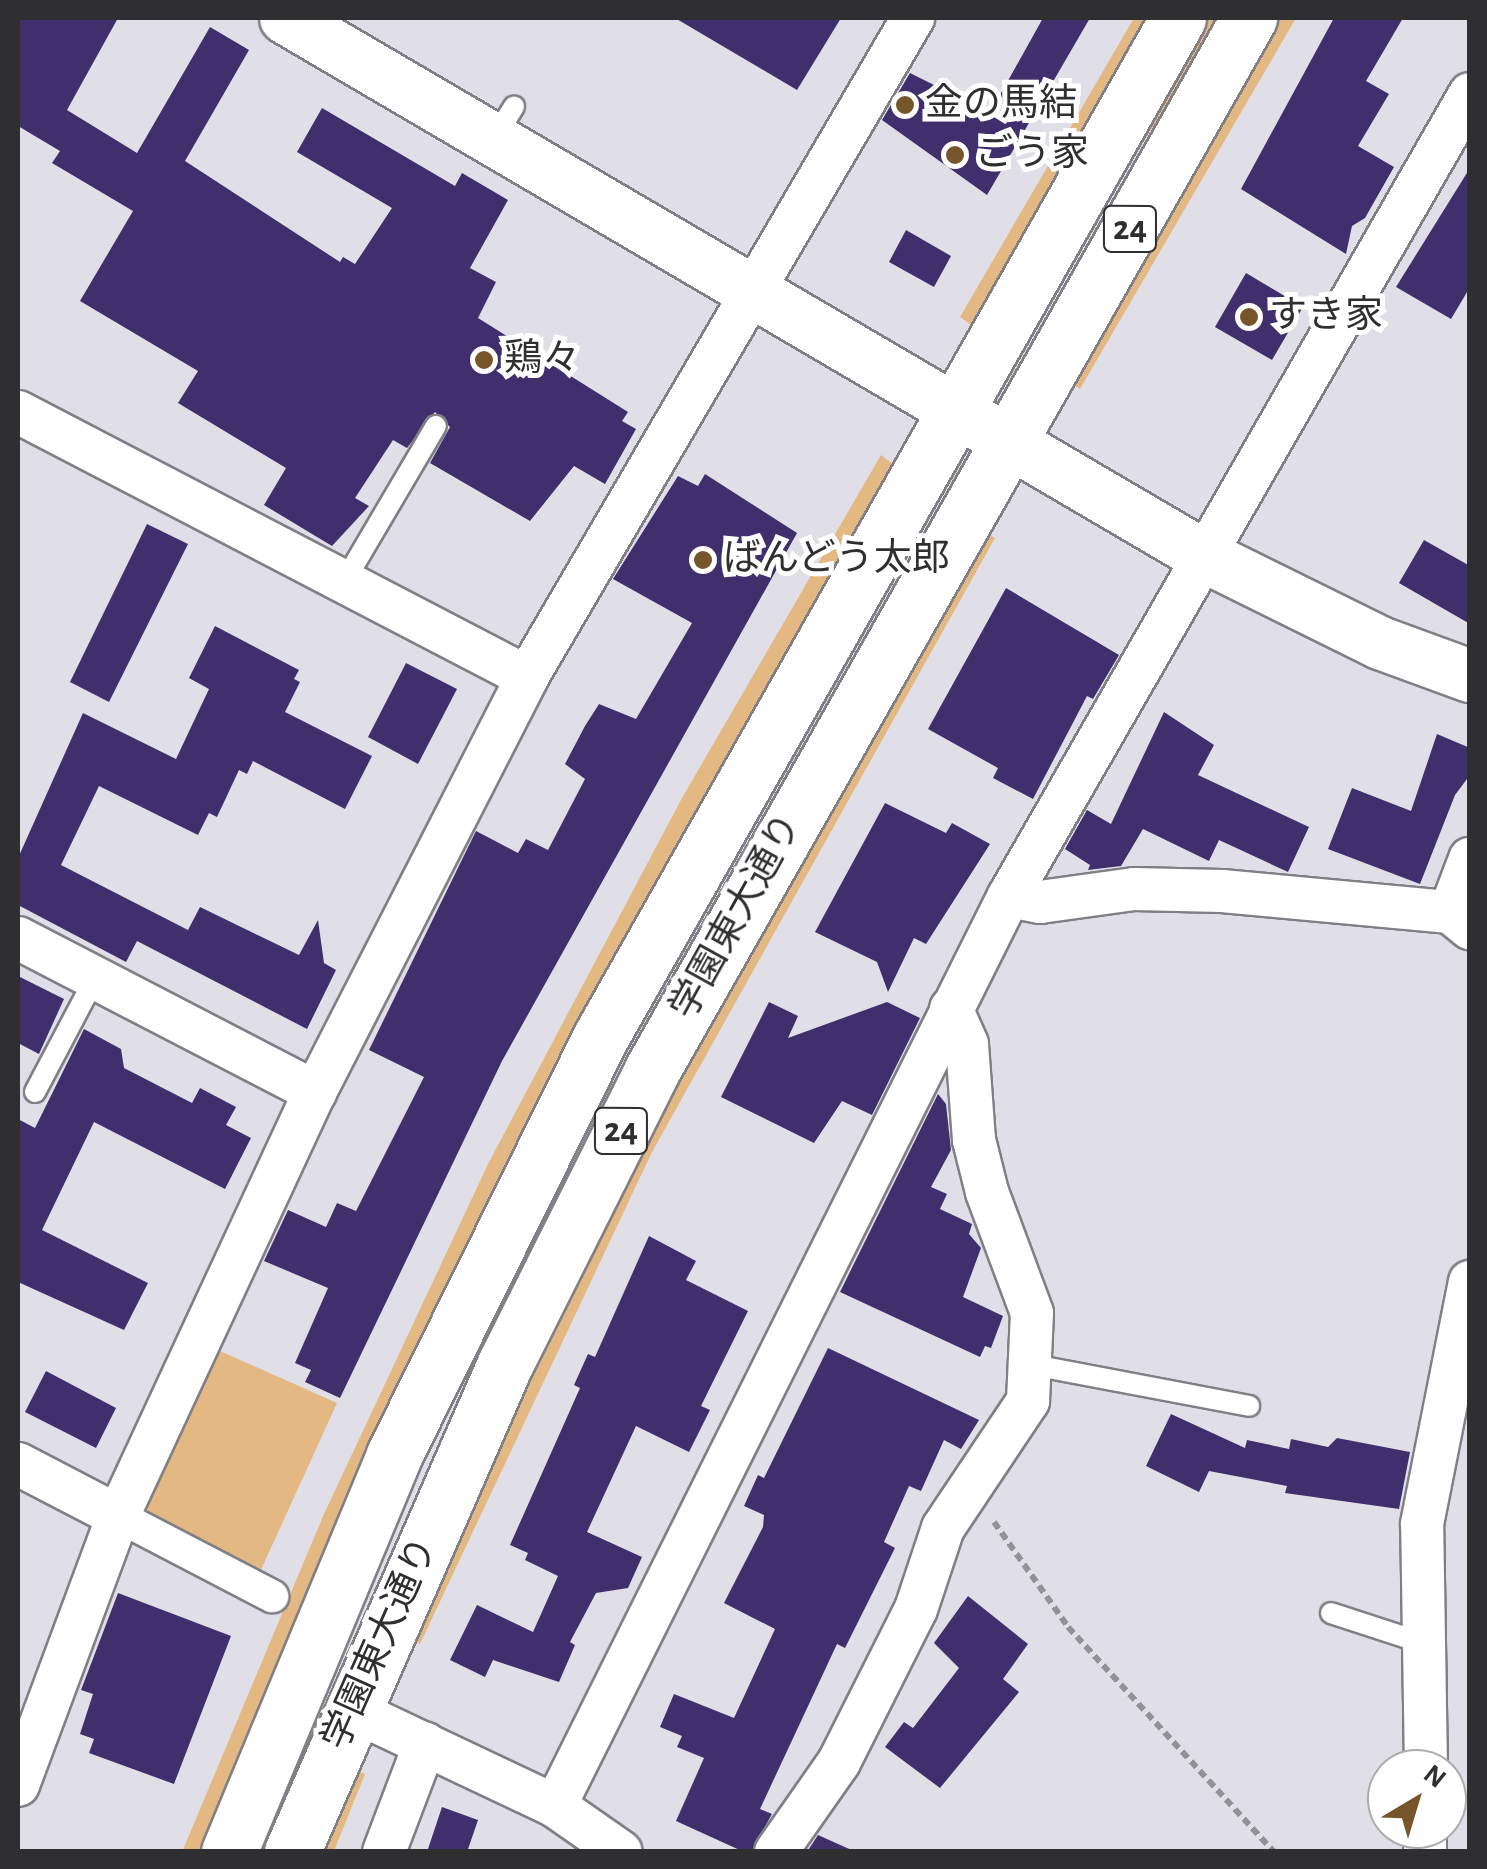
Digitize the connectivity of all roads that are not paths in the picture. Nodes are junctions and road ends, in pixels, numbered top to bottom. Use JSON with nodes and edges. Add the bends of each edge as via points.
{"nodes":[{"id":1,"x":286,"y":18,"type":"edge"},
{"id":2,"x":913,"y":18,"type":"edge"},
{"id":3,"x":1178,"y":18,"type":"edge"},
{"id":4,"x":1249,"y":18,"type":"edge"},
{"id":5,"x":1470,"y":94,"type":"edge"},
{"id":6,"x":754,"y":290,"type":"junction"},
{"id":7,"x":952,"y":407,"type":"junction"},
{"id":8,"x":18,"y":412,"type":"edge"},
{"id":9,"x":436,"y":426,"type":"dead end"},
{"id":10,"x":1010,"y":440,"type":"junction"},
{"id":11,"x":1202,"y":555,"type":"junction"},
{"id":12,"x":344,"y":582,"type":"junction"},
{"id":13,"x":1470,"y":676,"type":"edge"},
{"id":14,"x":527,"y":677,"type":"junction"},
{"id":15,"x":1470,"y":859,"type":"edge"},
{"id":16,"x":1009,"y":896,"type":"junction"},
{"id":17,"x":1460,"y":920,"type":"edge"},
{"id":18,"x":18,"y":938,"type":"edge"},
{"id":19,"x":96,"y":978,"type":"junction"},
{"id":20,"x":951,"y":1008,"type":"junction"},
{"id":21,"x":34,"y":1092,"type":"dead end"},
{"id":22,"x":315,"y":1092,"type":"junction"},
{"id":23,"x":1470,"y":1282,"type":"edge"},
{"id":24,"x":1033,"y":1365,"type":"junction"},
{"id":25,"x":1249,"y":1406,"type":"dead end"},
{"id":26,"x":18,"y":1464,"type":"edge"},
{"id":27,"x":118,"y":1516,"type":"junction"},
{"id":28,"x":272,"y":1596,"type":"dead end"},
{"id":29,"x":1332,"y":1613,"type":"dead end"},
{"id":30,"x":1423,"y":1643,"type":"junction"},
{"id":31,"x":350,"y":1709,"type":"junction"},
{"id":32,"x":425,"y":1744,"type":"junction"},
{"id":33,"x":1426,"y":1749,"type":"edge"},
{"id":34,"x":18,"y":1785,"type":"edge"},
{"id":35,"x":555,"y":1806,"type":"junction"},
{"id":36,"x":229,"y":1852,"type":"edge"},
{"id":37,"x":292,"y":1852,"type":"edge"},
{"id":38,"x":384,"y":1852,"type":"edge"},
{"id":39,"x":622,"y":1852,"type":"edge"},
{"id":40,"x":776,"y":1852,"type":"edge"}],
"edges":[{"from":1,"to":6,"type":"street","via":[[504,122]]},
{"from":2,"to":6,"type":"street"},
{"from":3,"to":7,"type":"main road","name":"学園東大通り","number":"24"},
{"from":4,"to":10,"type":"main road","name":"学園東大通り","number":"24"},
{"from":5,"to":11,"type":"street"},
{"from":6,"to":7,"type":"street"},
{"from":6,"to":14,"type":"street"},
{"from":7,"to":10,"type":"street"},
{"from":7,"to":36,"type":"main road","name":"学園東大通り","number":"24","via":[[702,849],[530,1176],[394,1455]]},
{"from":8,"to":12,"type":"street"},
{"from":9,"to":12,"type":"lane"},
{"from":10,"to":11,"type":"street"},
{"from":10,"to":31,"type":"main road","name":"学園東大通り","number":"24","via":[[652,1070],[513,1348]]},
{"from":11,"to":13,"type":"street","via":[[1380,643]]},
{"from":11,"to":16,"type":"street"},
{"from":12,"to":14,"type":"street"},
{"from":14,"to":22,"type":"street"},
{"from":15,"to":17,"type":"street"},
{"from":16,"to":17,"type":"street","via":[[1040,902],[1134,889],[1222,891]]},
{"from":16,"to":20,"type":"street"},
{"from":18,"to":19,"type":"street"},
{"from":19,"to":21,"type":"lane"},
{"from":19,"to":22,"type":"street"},
{"from":20,"to":24,"type":"street","via":[[967,1044],[974,1140],[987,1192],[1032,1313]]},
{"from":20,"to":35,"type":"street"},
{"from":22,"to":27,"type":"street"},
{"from":23,"to":30,"type":"street","via":[[1422,1524]]},
{"from":24,"to":25,"type":"lane"},
{"from":24,"to":40,"type":"street","via":[[1028,1401],[943,1528],[916,1608],[838,1762]]},
{"from":26,"to":27,"type":"street"},
{"from":27,"to":28,"type":"street"},
{"from":27,"to":34,"type":"street"},
{"from":29,"to":30,"type":"lane"},
{"from":30,"to":33,"type":"street"},
{"from":31,"to":32,"type":"street"},
{"from":31,"to":37,"type":"main road","name":"学園東大通り","number":"24"},
{"from":32,"to":35,"type":"street"},
{"from":32,"to":38,"type":"street"},
{"from":35,"to":39,"type":"street"}]}
